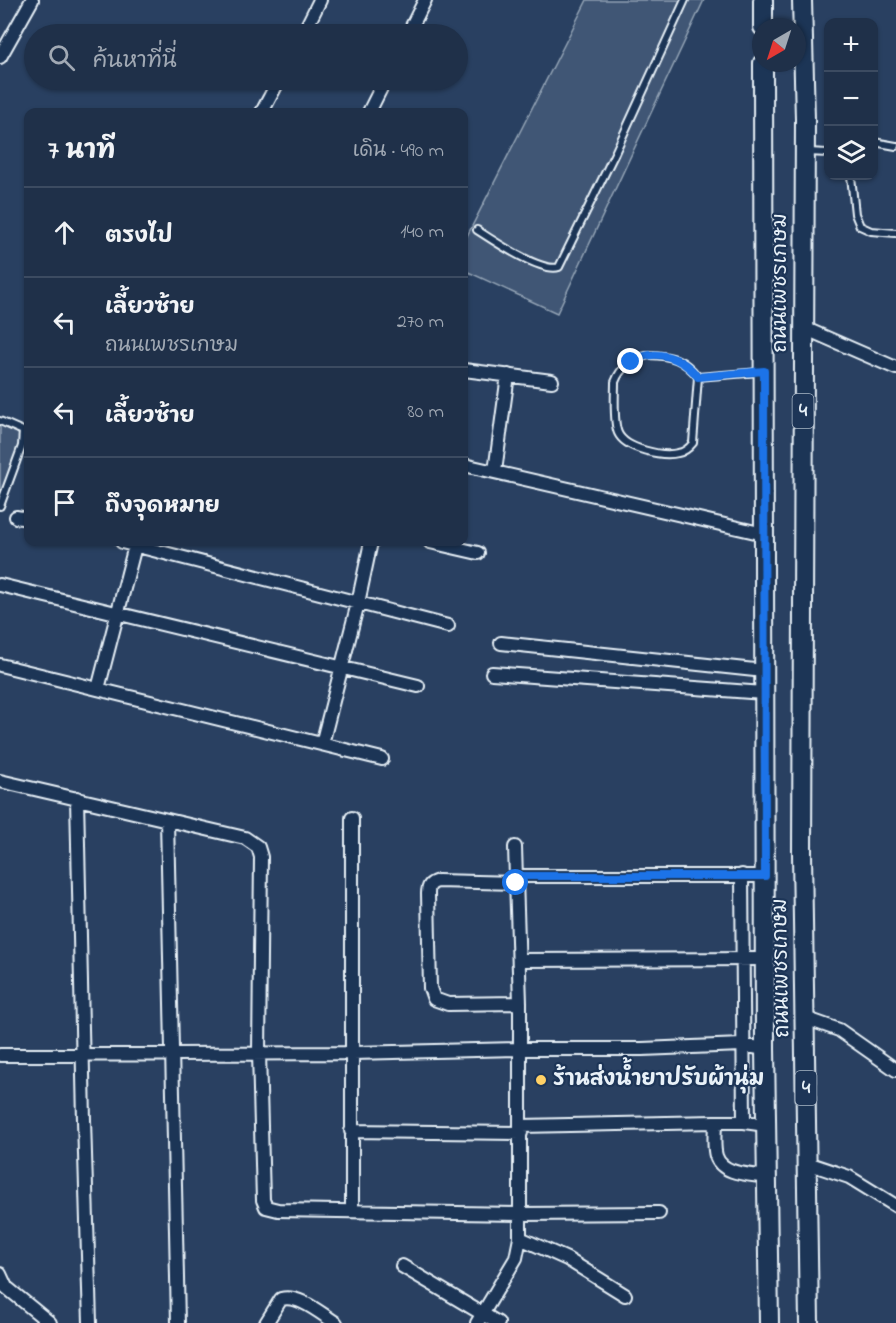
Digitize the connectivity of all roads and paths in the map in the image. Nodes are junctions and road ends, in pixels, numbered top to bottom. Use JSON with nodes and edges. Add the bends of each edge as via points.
{"nodes":[{"id":1,"x":32,"y":0,"type":"edge"},
{"id":2,"x":320,"y":0,"type":"edge"},
{"id":3,"x":425,"y":0,"type":"edge"},
{"id":4,"x":685,"y":0,"type":"edge"},
{"id":5,"x":763,"y":0,"type":"edge"},
{"id":6,"x":802,"y":0,"type":"edge"},
{"id":7,"x":763,"y":18,"type":"edge"},
{"id":8,"x":308,"y":24,"type":"edge"},
{"id":9,"x":413,"y":24,"type":"edge"},
{"id":10,"x":0,"y":57,"type":"edge"},
{"id":11,"x":763,"y":72,"type":"edge"},
{"id":12,"x":274,"y":90,"type":"edge"},
{"id":13,"x":380,"y":90,"type":"edge"},
{"id":14,"x":264,"y":108,"type":"edge"},
{"id":15,"x":371,"y":108,"type":"edge"},
{"id":16,"x":878,"y":143,"type":"edge"},
{"id":17,"x":896,"y":146,"type":"edge"},
{"id":18,"x":805,"y":152,"type":"junction"},
{"id":19,"x":824,"y":153,"type":"edge"},
{"id":20,"x":851,"y":180,"type":"edge"},
{"id":21,"x":477,"y":230,"type":"dead end"},
{"id":22,"x":896,"y":233,"type":"edge"},
{"id":23,"x":804,"y":328,"type":"junction"},
{"id":24,"x":896,"y":368,"type":"edge"},
{"id":25,"x":468,"y":370,"type":"edge"},
{"id":26,"x":764,"y":371,"type":"junction"},
{"id":27,"x":508,"y":375,"type":"junction"},
{"id":28,"x":698,"y":377,"type":"junction"},
{"id":29,"x":552,"y":381,"type":"dead end"},
{"id":30,"x":0,"y":422,"type":"edge"},
{"id":31,"x":468,"y":466,"type":"edge"},
{"id":32,"x":495,"y":471,"type":"junction"},
{"id":33,"x":0,"y":506,"type":"edge"},
{"id":34,"x":764,"y":534,"type":"junction"},
{"id":35,"x":135,"y":546,"type":"edge"},
{"id":36,"x":147,"y":546,"type":"edge"},
{"id":37,"x":370,"y":546,"type":"edge"},
{"id":38,"x":447,"y":546,"type":"edge"},
{"id":39,"x":478,"y":553,"type":"dead end"},
{"id":40,"x":0,"y":585,"type":"edge"},
{"id":41,"x":358,"y":603,"type":"junction"},
{"id":42,"x":117,"y":613,"type":"junction"},
{"id":43,"x":448,"y":626,"type":"dead end"},
{"id":44,"x":501,"y":643,"type":"dead end"},
{"id":45,"x":0,"y":664,"type":"edge"},
{"id":46,"x":341,"y":668,"type":"junction"},
{"id":47,"x":764,"y":671,"type":"junction"},
{"id":48,"x":492,"y":673,"type":"dead end"},
{"id":49,"x":418,"y":686,"type":"dead end"},
{"id":50,"x":98,"y":688,"type":"junction"},
{"id":51,"x":764,"y":693,"type":"junction"},
{"id":52,"x":322,"y":744,"type":"junction"},
{"id":53,"x":382,"y":759,"type":"dead end"},
{"id":54,"x":0,"y":781,"type":"edge"},
{"id":55,"x":77,"y":798,"type":"junction"},
{"id":56,"x":352,"y":818,"type":"dead end"},
{"id":57,"x":167,"y":820,"type":"junction"},
{"id":58,"x":515,"y":847,"type":"dead end"},
{"id":59,"x":742,"y":875,"type":"junction"},
{"id":60,"x":765,"y":876,"type":"junction"},
{"id":61,"x":516,"y":880,"type":"junction"},
{"id":62,"x":765,"y":959,"type":"junction"},
{"id":63,"x":519,"y":960,"type":"junction"},
{"id":64,"x":742,"y":960,"type":"junction"},
{"id":65,"x":520,"y":1003,"type":"junction"},
{"id":66,"x":805,"y":1018,"type":"junction"},
{"id":67,"x":742,"y":1045,"type":"junction"},
{"id":68,"x":520,"y":1049,"type":"junction"},
{"id":69,"x":765,"y":1049,"type":"junction"},
{"id":70,"x":259,"y":1053,"type":"junction"},
{"id":71,"x":353,"y":1053,"type":"junction"},
{"id":72,"x":172,"y":1054,"type":"junction"},
{"id":73,"x":0,"y":1055,"type":"edge"},
{"id":74,"x":82,"y":1056,"type":"junction"},
{"id":75,"x":896,"y":1069,"type":"edge"},
{"id":76,"x":715,"y":1122,"type":"junction"},
{"id":77,"x":744,"y":1122,"type":"junction"},
{"id":78,"x":766,"y":1125,"type":"junction"},
{"id":79,"x":521,"y":1129,"type":"junction"},
{"id":80,"x":351,"y":1131,"type":"junction"},
{"id":81,"x":807,"y":1163,"type":"junction"},
{"id":82,"x":767,"y":1176,"type":"junction"},
{"id":83,"x":896,"y":1206,"type":"edge"},
{"id":84,"x":352,"y":1211,"type":"junction"},
{"id":85,"x":659,"y":1213,"type":"dead end"},
{"id":86,"x":520,"y":1214,"type":"junction"},
{"id":87,"x":520,"y":1238,"type":"junction"},
{"id":88,"x":402,"y":1266,"type":"dead end"},
{"id":89,"x":0,"y":1274,"type":"edge"},
{"id":90,"x":625,"y":1295,"type":"dead end"},
{"id":91,"x":480,"y":1318,"type":"edge"},
{"id":92,"x":50,"y":1323,"type":"edge"},
{"id":93,"x":90,"y":1323,"type":"edge"},
{"id":94,"x":178,"y":1323,"type":"edge"},
{"id":95,"x":266,"y":1323,"type":"edge"},
{"id":96,"x":336,"y":1323,"type":"edge"},
{"id":97,"x":498,"y":1323,"type":"edge"},
{"id":98,"x":769,"y":1323,"type":"edge"},
{"id":99,"x":809,"y":1323,"type":"edge"}],
"edges":[{"from":1,"to":10,"type":"street"},
{"from":2,"to":8,"type":"street"},
{"from":3,"to":9,"type":"street"},
{"from":4,"to":21,"type":"lane","via":[[559,267],[553,269],[520,256]]},
{"from":5,"to":7,"type":"main road"},
{"from":6,"to":18,"type":"main road","name":"ถนนเพชรเกษม","number":"4"},
{"from":11,"to":26,"type":"main road","name":"ถนนเพชรเกษม","number":"4"},
{"from":12,"to":14,"type":"street"},
{"from":13,"to":15,"type":"street"},
{"from":16,"to":17,"type":"lane"},
{"from":18,"to":19,"type":"lane"},
{"from":18,"to":23,"type":"main road","name":"ถนนเพชรเกษม","number":"4"},
{"from":20,"to":22,"type":"lane","via":[[860,226]]},
{"from":23,"to":24,"type":"street"},
{"from":23,"to":66,"type":"main road","name":"ถนนเพชรเกษม","number":"4"},
{"from":25,"to":27,"type":"street"},
{"from":26,"to":28,"type":"lane"},
{"from":26,"to":34,"type":"main road","name":"ถนนเพชรเกษม","number":"4"},
{"from":27,"to":29,"type":"street"},
{"from":27,"to":32,"type":"street"},
{"from":28,"to":28,"type":"lane","via":[[679,359],[666,356],[637,358],[624,367],[615,382],[617,431],[622,439],[647,452],[677,454],[687,450],[693,443]]},
{"from":30,"to":33,"type":"lane","via":[[23,431],[22,446]]},
{"from":31,"to":32,"type":"street"},
{"from":32,"to":34,"type":"street"},
{"from":34,"to":47,"type":"main road","name":"ถนนเพชรเกษม","number":"4"},
{"from":35,"to":42,"type":"street"},
{"from":36,"to":41,"type":"street"},
{"from":37,"to":41,"type":"street"},
{"from":38,"to":39,"type":"street"},
{"from":40,"to":42,"type":"street"},
{"from":41,"to":43,"type":"street"},
{"from":41,"to":46,"type":"street"},
{"from":42,"to":46,"type":"street"},
{"from":42,"to":50,"type":"street"},
{"from":44,"to":47,"type":"street"},
{"from":45,"to":50,"type":"street"},
{"from":46,"to":49,"type":"street"},
{"from":46,"to":52,"type":"street"},
{"from":47,"to":51,"type":"main road","name":"ถนนเพชรเกษม","number":"4"},
{"from":48,"to":51,"type":"street"},
{"from":50,"to":52,"type":"street"},
{"from":51,"to":60,"type":"main road","name":"ถนนเพชรเกษม","number":"4"},
{"from":52,"to":53,"type":"street"},
{"from":54,"to":55,"type":"street"},
{"from":55,"to":57,"type":"street"},
{"from":55,"to":74,"type":"street"},
{"from":56,"to":71,"type":"street"},
{"from":57,"to":70,"type":"street","via":[[245,838],[258,847]]},
{"from":57,"to":72,"type":"street"},
{"from":58,"to":61,"type":"street"},
{"from":59,"to":60,"type":"street"},
{"from":59,"to":61,"type":"street"},
{"from":59,"to":64,"type":"street"},
{"from":60,"to":62,"type":"main road","name":"ถนนเพชรเกษม","number":"4"},
{"from":61,"to":63,"type":"street"},
{"from":61,"to":65,"type":"street","via":[[431,883],[430,988],[434,999],[448,1004]]},
{"from":62,"to":64,"type":"street"},
{"from":62,"to":69,"type":"main road","name":"ถนนเพชรเกษม","number":"4"},
{"from":63,"to":64,"type":"street"},
{"from":63,"to":65,"type":"street"},
{"from":64,"to":67,"type":"street"},
{"from":65,"to":68,"type":"street"},
{"from":66,"to":75,"type":"street","via":[[839,1030]]},
{"from":66,"to":81,"type":"main road","name":"ถนนเพชรเกษม","number":"4"},
{"from":67,"to":68,"type":"street"},
{"from":67,"to":69,"type":"street"},
{"from":67,"to":77,"type":"street"},
{"from":68,"to":71,"type":"street"},
{"from":68,"to":79,"type":"street"},
{"from":69,"to":78,"type":"main road","name":"ถนนเพชรเกษม","number":"4"},
{"from":70,"to":71,"type":"street"},
{"from":70,"to":72,"type":"street"},
{"from":70,"to":84,"type":"street","via":[[266,1207]]},
{"from":71,"to":80,"type":"street"},
{"from":72,"to":74,"type":"street"},
{"from":72,"to":94,"type":"street"},
{"from":73,"to":74,"type":"street"},
{"from":74,"to":93,"type":"street"},
{"from":76,"to":77,"type":"street"},
{"from":76,"to":79,"type":"street"},
{"from":76,"to":82,"type":"street","via":[[715,1154],[719,1163],[739,1173]]},
{"from":77,"to":78,"type":"street"},
{"from":78,"to":82,"type":"main road","name":"ถนนเพชรเกษม","number":"4"},
{"from":79,"to":80,"type":"street"},
{"from":79,"to":86,"type":"street"},
{"from":80,"to":84,"type":"street"},
{"from":81,"to":83,"type":"street","via":[[849,1177]]},
{"from":81,"to":99,"type":"main road","name":"ถนนเพชรเกษม","number":"4"},
{"from":82,"to":98,"type":"main road","name":"ถนนเพชรเกษม","number":"4"},
{"from":84,"to":86,"type":"street"},
{"from":85,"to":86,"type":"street"},
{"from":86,"to":87,"type":"street"},
{"from":87,"to":90,"type":"street","via":[[567,1259]]},
{"from":87,"to":91,"type":"street","via":[[516,1258]]},
{"from":88,"to":91,"type":"street"},
{"from":89,"to":92,"type":"street","via":[[6,1287]]},
{"from":91,"to":97,"type":"street"},
{"from":95,"to":96,"type":"street","via":[[281,1299],[288,1297]]}]}
